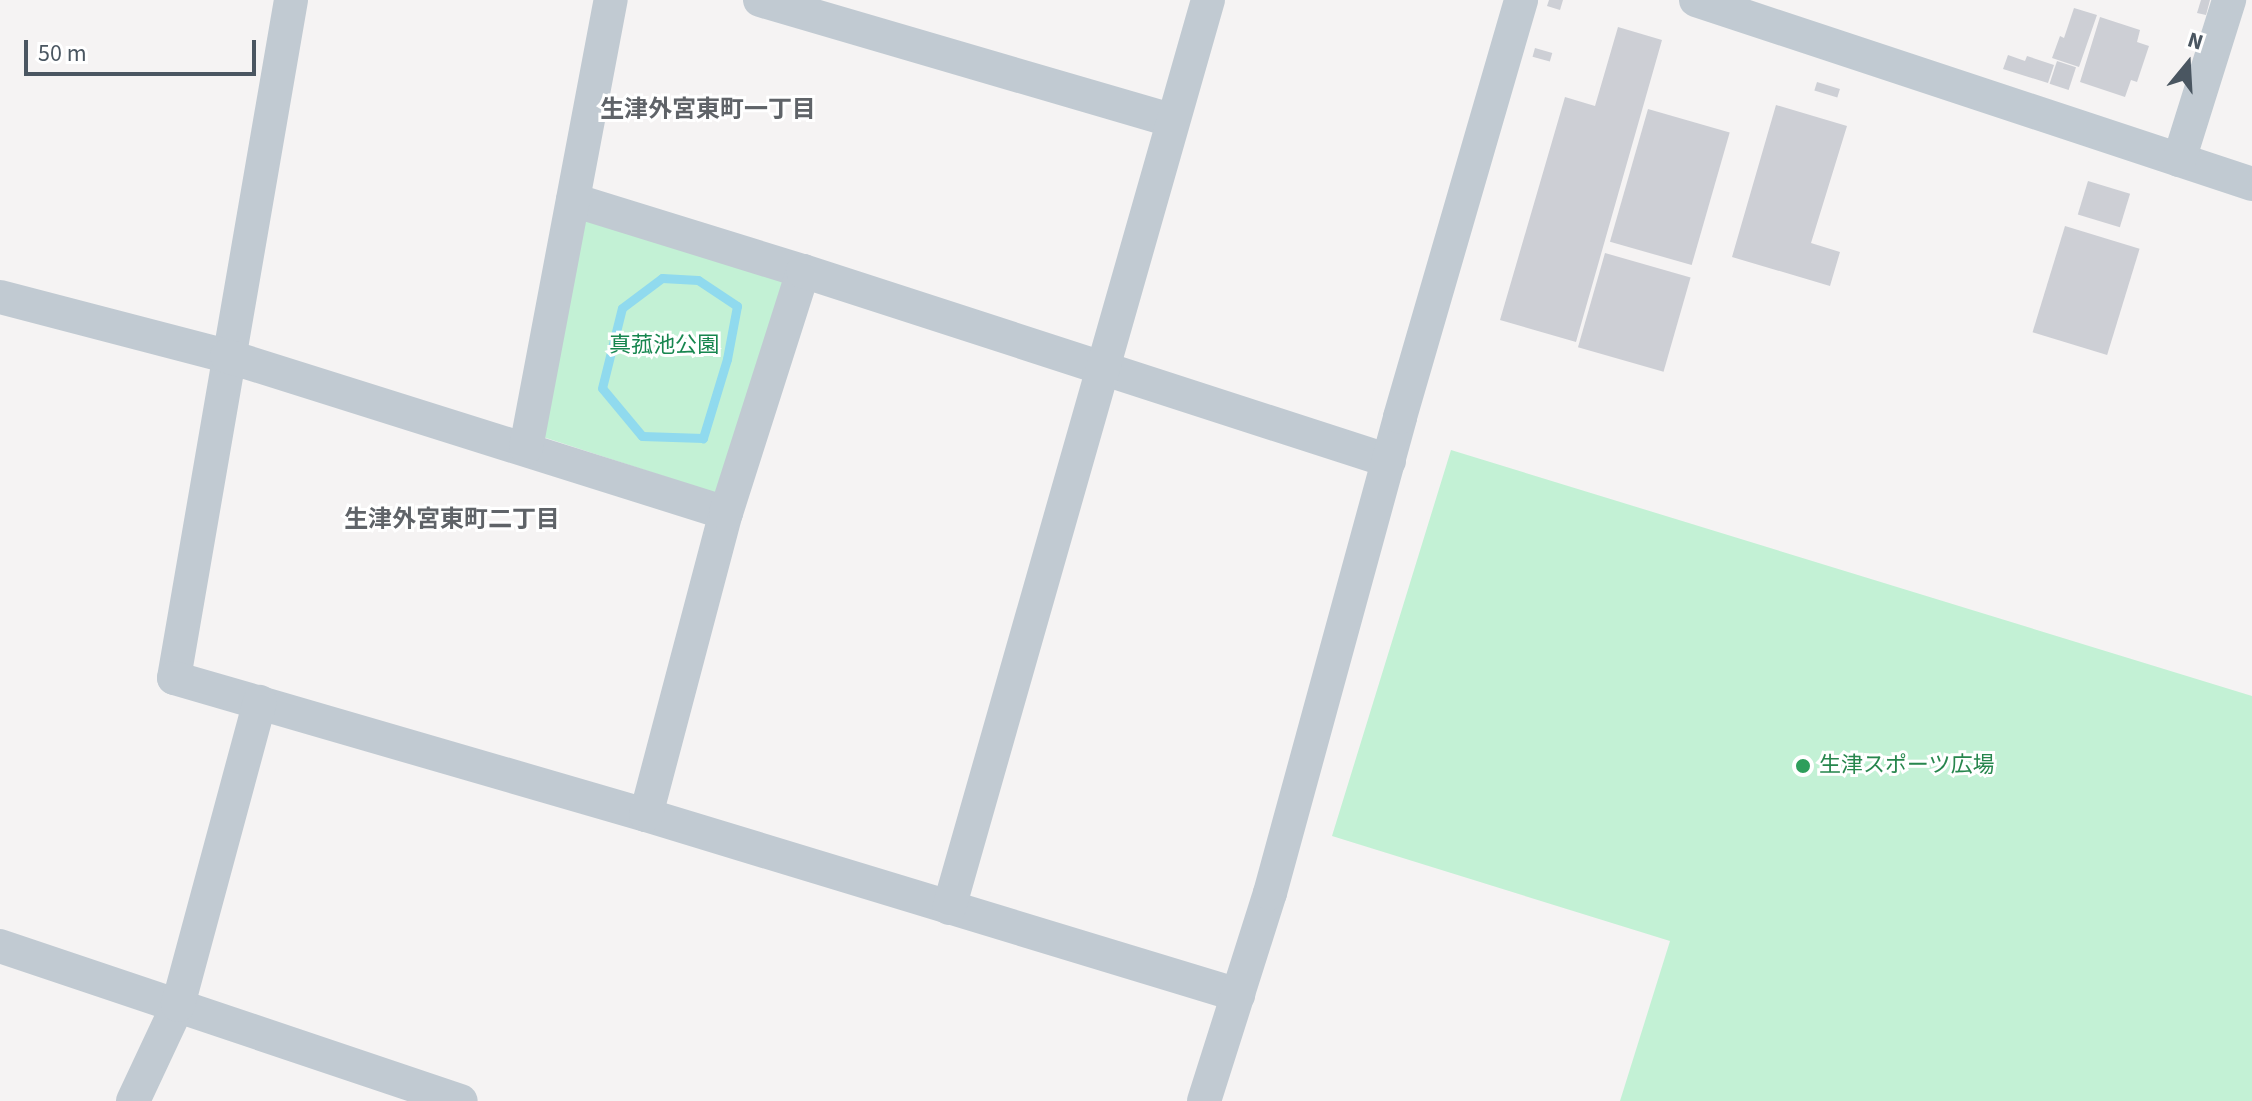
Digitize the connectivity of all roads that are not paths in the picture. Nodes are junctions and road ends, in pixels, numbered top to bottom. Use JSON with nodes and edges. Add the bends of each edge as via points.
{"nodes":[{"id":1,"x":291,"y":0,"type":"edge"},
{"id":2,"x":611,"y":0,"type":"edge"},
{"id":3,"x":760,"y":0,"type":"edge"},
{"id":4,"x":1208,"y":0,"type":"edge"},
{"id":5,"x":1521,"y":0,"type":"edge"},
{"id":6,"x":1696,"y":0,"type":"edge"},
{"id":7,"x":2229,"y":0,"type":"edge"},
{"id":8,"x":1173,"y":121,"type":"junction"},
{"id":9,"x":2179,"y":160,"type":"junction"},
{"id":10,"x":2252,"y":184,"type":"edge"},
{"id":11,"x":573,"y":200,"type":"junction"},
{"id":12,"x":803,"y":271,"type":"junction"},
{"id":13,"x":0,"y":297,"type":"edge"},
{"id":14,"x":227,"y":356,"type":"junction"},
{"id":15,"x":1103,"y":369,"type":"junction"},
{"id":16,"x":526,"y":448,"type":"junction"},
{"id":17,"x":1389,"y":461,"type":"junction"},
{"id":18,"x":726,"y":513,"type":"junction"},
{"id":19,"x":260,"y":702,"type":"junction"},
{"id":20,"x":646,"y":815,"type":"junction"},
{"id":21,"x":949,"y":908,"type":"junction"},
{"id":22,"x":0,"y":946,"type":"edge"},
{"id":23,"x":1238,"y":995,"type":"junction"},
{"id":24,"x":178,"y":1005,"type":"junction"},
{"id":25,"x":447,"y":1099,"type":"edge"},
{"id":26,"x":133,"y":1101,"type":"edge"},
{"id":27,"x":1204,"y":1101,"type":"edge"}],
"edges":[{"from":1,"to":14,"type":"street"},
{"from":2,"to":11,"type":"street"},
{"from":3,"to":8,"type":"street"},
{"from":4,"to":8,"type":"street"},
{"from":5,"to":17,"type":"street"},
{"from":6,"to":9,"type":"street"},
{"from":7,"to":9,"type":"street"},
{"from":8,"to":15,"type":"street"},
{"from":9,"to":10,"type":"street"},
{"from":11,"to":12,"type":"street"},
{"from":11,"to":16,"type":"street"},
{"from":12,"to":15,"type":"street"},
{"from":12,"to":18,"type":"street"},
{"from":13,"to":14,"type":"street"},
{"from":14,"to":16,"type":"street"},
{"from":14,"to":19,"type":"street","via":[[174,678]]},
{"from":15,"to":17,"type":"street"},
{"from":15,"to":21,"type":"street"},
{"from":16,"to":18,"type":"street"},
{"from":17,"to":23,"type":"street"},
{"from":18,"to":20,"type":"street"},
{"from":19,"to":20,"type":"street"},
{"from":19,"to":24,"type":"street"},
{"from":20,"to":21,"type":"street"},
{"from":21,"to":23,"type":"street"},
{"from":22,"to":24,"type":"street"},
{"from":23,"to":27,"type":"street"},
{"from":24,"to":25,"type":"street"},
{"from":24,"to":26,"type":"street"}]}
